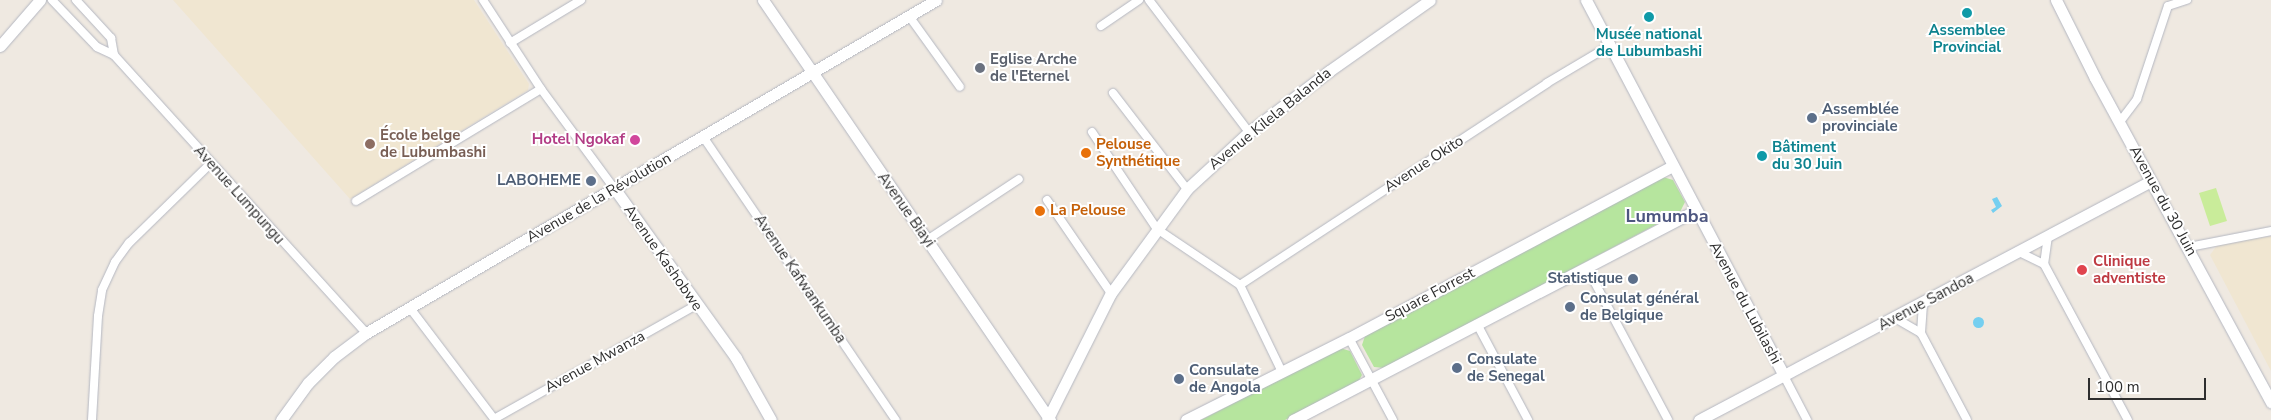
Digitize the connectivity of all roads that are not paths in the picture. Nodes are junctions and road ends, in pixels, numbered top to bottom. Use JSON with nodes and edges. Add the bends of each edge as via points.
{"nodes":[{"id":1,"x":40,"y":0,"type":"edge"},
{"id":2,"x":52,"y":0,"type":"edge"},
{"id":3,"x":76,"y":0,"type":"edge"},
{"id":4,"x":483,"y":0,"type":"edge"},
{"id":5,"x":581,"y":0,"type":"edge"},
{"id":6,"x":763,"y":0,"type":"edge"},
{"id":7,"x":936,"y":0,"type":"edge"},
{"id":8,"x":1138,"y":0,"type":"edge"},
{"id":9,"x":1149,"y":0,"type":"edge"},
{"id":10,"x":1430,"y":0,"type":"edge"},
{"id":11,"x":1586,"y":0,"type":"edge"},
{"id":12,"x":2056,"y":0,"type":"edge"},
{"id":13,"x":2187,"y":0,"type":"edge"},
{"id":14,"x":909,"y":16,"type":"junction"},
{"id":15,"x":1101,"y":26,"type":"dead end"},
{"id":16,"x":2,"y":40,"type":"edge"},
{"id":17,"x":510,"y":42,"type":"junction"},
{"id":18,"x":1609,"y":46,"type":"junction"},
{"id":19,"x":114,"y":54,"type":"junction"},
{"id":20,"x":812,"y":74,"type":"junction"},
{"id":21,"x":960,"y":87,"type":"dead end"},
{"id":22,"x":541,"y":89,"type":"junction"},
{"id":23,"x":1112,"y":92,"type":"dead end"},
{"id":24,"x":2119,"y":123,"type":"junction"},
{"id":25,"x":1092,"y":132,"type":"dead end"},
{"id":26,"x":1249,"y":132,"type":"junction"},
{"id":27,"x":704,"y":138,"type":"junction"},
{"id":28,"x":210,"y":164,"type":"junction"},
{"id":29,"x":1672,"y":166,"type":"junction"},
{"id":30,"x":1019,"y":178,"type":"dead end"},
{"id":31,"x":2151,"y":181,"type":"junction"},
{"id":32,"x":614,"y":188,"type":"junction"},
{"id":33,"x":1187,"y":189,"type":"junction"},
{"id":34,"x":1047,"y":200,"type":"dead end"},
{"id":35,"x":356,"y":201,"type":"dead end"},
{"id":36,"x":1696,"y":210,"type":"junction"},
{"id":37,"x":1157,"y":229,"type":"junction"},
{"id":38,"x":2271,"y":231,"type":"edge"},
{"id":39,"x":2048,"y":236,"type":"junction"},
{"id":40,"x":927,"y":240,"type":"junction"},
{"id":41,"x":2189,"y":247,"type":"junction"},
{"id":42,"x":2019,"y":252,"type":"junction"},
{"id":43,"x":2044,"y":264,"type":"junction"},
{"id":44,"x":1587,"y":268,"type":"junction"},
{"id":45,"x":1240,"y":284,"type":"junction"},
{"id":46,"x":1111,"y":292,"type":"junction"},
{"id":47,"x":1923,"y":304,"type":"junction"},
{"id":48,"x":696,"y":305,"type":"junction"},
{"id":49,"x":410,"y":308,"type":"junction"},
{"id":50,"x":1895,"y":318,"type":"junction"},
{"id":51,"x":1477,"y":324,"type":"junction"},
{"id":52,"x":366,"y":333,"type":"junction"},
{"id":53,"x":1921,"y":333,"type":"junction"},
{"id":54,"x":1349,"y":338,"type":"junction"},
{"id":55,"x":1282,"y":372,"type":"junction"},
{"id":56,"x":1784,"y":376,"type":"junction"},
{"id":57,"x":1372,"y":380,"type":"junction"},
{"id":58,"x":2271,"y":402,"type":"edge"},
{"id":59,"x":494,"y":419,"type":"edge"},
{"id":60,"x":1048,"y":419,"type":"edge"},
{"id":61,"x":92,"y":420,"type":"edge"},
{"id":62,"x":281,"y":420,"type":"edge"},
{"id":63,"x":771,"y":420,"type":"edge"},
{"id":64,"x":896,"y":420,"type":"edge"},
{"id":65,"x":1186,"y":420,"type":"edge"},
{"id":66,"x":1293,"y":420,"type":"edge"},
{"id":67,"x":1393,"y":420,"type":"edge"},
{"id":68,"x":1528,"y":420,"type":"edge"},
{"id":69,"x":1668,"y":420,"type":"edge"},
{"id":70,"x":1699,"y":420,"type":"edge"},
{"id":71,"x":1807,"y":420,"type":"edge"},
{"id":72,"x":1967,"y":420,"type":"edge"},
{"id":73,"x":2128,"y":420,"type":"edge"}],
"edges":[{"from":1,"to":16,"type":"street"},
{"from":2,"to":19,"type":"street","name":"Avenue Lumpungu","via":[[97,48]]},
{"from":3,"to":19,"type":"street","name":"Avenue Lumpungu","via":[[111,38]]},
{"from":4,"to":17,"type":"street","name":"Avenue Kashobwe"},
{"from":5,"to":17,"type":"street"},
{"from":6,"to":20,"type":"street","name":"Avenue Biayi"},
{"from":7,"to":14,"type":"street","name":"Avenue de la Révolution"},
{"from":8,"to":15,"type":"street"},
{"from":9,"to":26,"type":"street"},
{"from":10,"to":26,"type":"street","name":"Avenue Kilela Balanda"},
{"from":11,"to":18,"type":"street","name":"Avenue du Lubilashi"},
{"from":12,"to":24,"type":"street","name":"Avenue du 30 Juin"},
{"from":13,"to":24,"type":"street","via":[[2168,6],[2137,99]]},
{"from":14,"to":20,"type":"street","name":"Avenue de la Révolution"},
{"from":14,"to":21,"type":"street"},
{"from":17,"to":22,"type":"street","name":"Avenue Kashobwe"},
{"from":18,"to":29,"type":"street","name":"Avenue du Lubilashi"},
{"from":18,"to":45,"type":"street","name":"Avenue Okito","via":[[1547,83]]},
{"from":19,"to":28,"type":"street","name":"Avenue Lumpungu"},
{"from":20,"to":27,"type":"street","name":"Avenue de la Révolution"},
{"from":20,"to":40,"type":"street","name":"Avenue Biayi"},
{"from":22,"to":32,"type":"street","name":"Avenue Kashobwe"},
{"from":22,"to":35,"type":"street"},
{"from":23,"to":33,"type":"street"},
{"from":24,"to":31,"type":"street","name":"Avenue du 30 Juin"},
{"from":25,"to":37,"type":"street"},
{"from":26,"to":33,"type":"street","name":"Avenue Kilela Balanda"},
{"from":27,"to":32,"type":"street","name":"Avenue de la Révolution"},
{"from":27,"to":64,"type":"street","name":"Avenue Kafwankumba"},
{"from":28,"to":52,"type":"street","name":"Avenue Lumpungu"},
{"from":28,"to":61,"type":"street","via":[[129,242],[102,290]]},
{"from":29,"to":36,"type":"street","name":"Avenue du Lubilashi"},
{"from":29,"to":54,"type":"street","name":"Square Forrest"},
{"from":30,"to":40,"type":"street"},
{"from":31,"to":39,"type":"street","name":"Avenue Sandoa"},
{"from":31,"to":41,"type":"street","name":"Avenue du 30 Juin"},
{"from":32,"to":48,"type":"street","name":"Avenue Kashobwe"},
{"from":32,"to":49,"type":"street","name":"Avenue de la Révolution"},
{"from":33,"to":37,"type":"street","name":"Avenue Kilela Balanda"},
{"from":34,"to":46,"type":"street"},
{"from":36,"to":44,"type":"street"},
{"from":36,"to":56,"type":"street","name":"Avenue du Lubilashi"},
{"from":37,"to":45,"type":"street"},
{"from":37,"to":46,"type":"street","name":"Avenue Kilela Balanda"},
{"from":38,"to":41,"type":"street"},
{"from":39,"to":42,"type":"street","name":"Avenue Sandoa"},
{"from":39,"to":43,"type":"street"},
{"from":40,"to":60,"type":"street","name":"Avenue Biayi"},
{"from":41,"to":58,"type":"street","name":"Avenue du 30 Juin"},
{"from":42,"to":43,"type":"street"},
{"from":42,"to":47,"type":"street","name":"Avenue Sandoa"},
{"from":43,"to":73,"type":"street"},
{"from":44,"to":51,"type":"street"},
{"from":44,"to":69,"type":"street"},
{"from":45,"to":55,"type":"street"},
{"from":46,"to":60,"type":"street","name":"Avenue Kilela Balanda"},
{"from":47,"to":50,"type":"street","name":"Avenue Sandoa"},
{"from":47,"to":53,"type":"street"},
{"from":48,"to":59,"type":"street","name":"Avenue Mwanza"},
{"from":48,"to":63,"type":"street","name":"Avenue Kashobwe","via":[[736,358]]},
{"from":49,"to":52,"type":"street","name":"Avenue de la Révolution"},
{"from":49,"to":59,"type":"street"},
{"from":50,"to":53,"type":"street"},
{"from":50,"to":56,"type":"street","name":"Avenue Sandoa"},
{"from":51,"to":57,"type":"street"},
{"from":51,"to":68,"type":"street"},
{"from":52,"to":62,"type":"street","name":"Avenue de la Révolution","via":[[334,357],[308,383]]},
{"from":53,"to":72,"type":"street"},
{"from":54,"to":55,"type":"street","name":"Square Forrest"},
{"from":54,"to":57,"type":"street"},
{"from":55,"to":65,"type":"street","name":"Square Forrest"},
{"from":56,"to":70,"type":"street","name":"Avenue Sandoa"},
{"from":56,"to":71,"type":"street","name":"Avenue du Lubilashi"},
{"from":57,"to":66,"type":"street"},
{"from":57,"to":67,"type":"street"}]}
